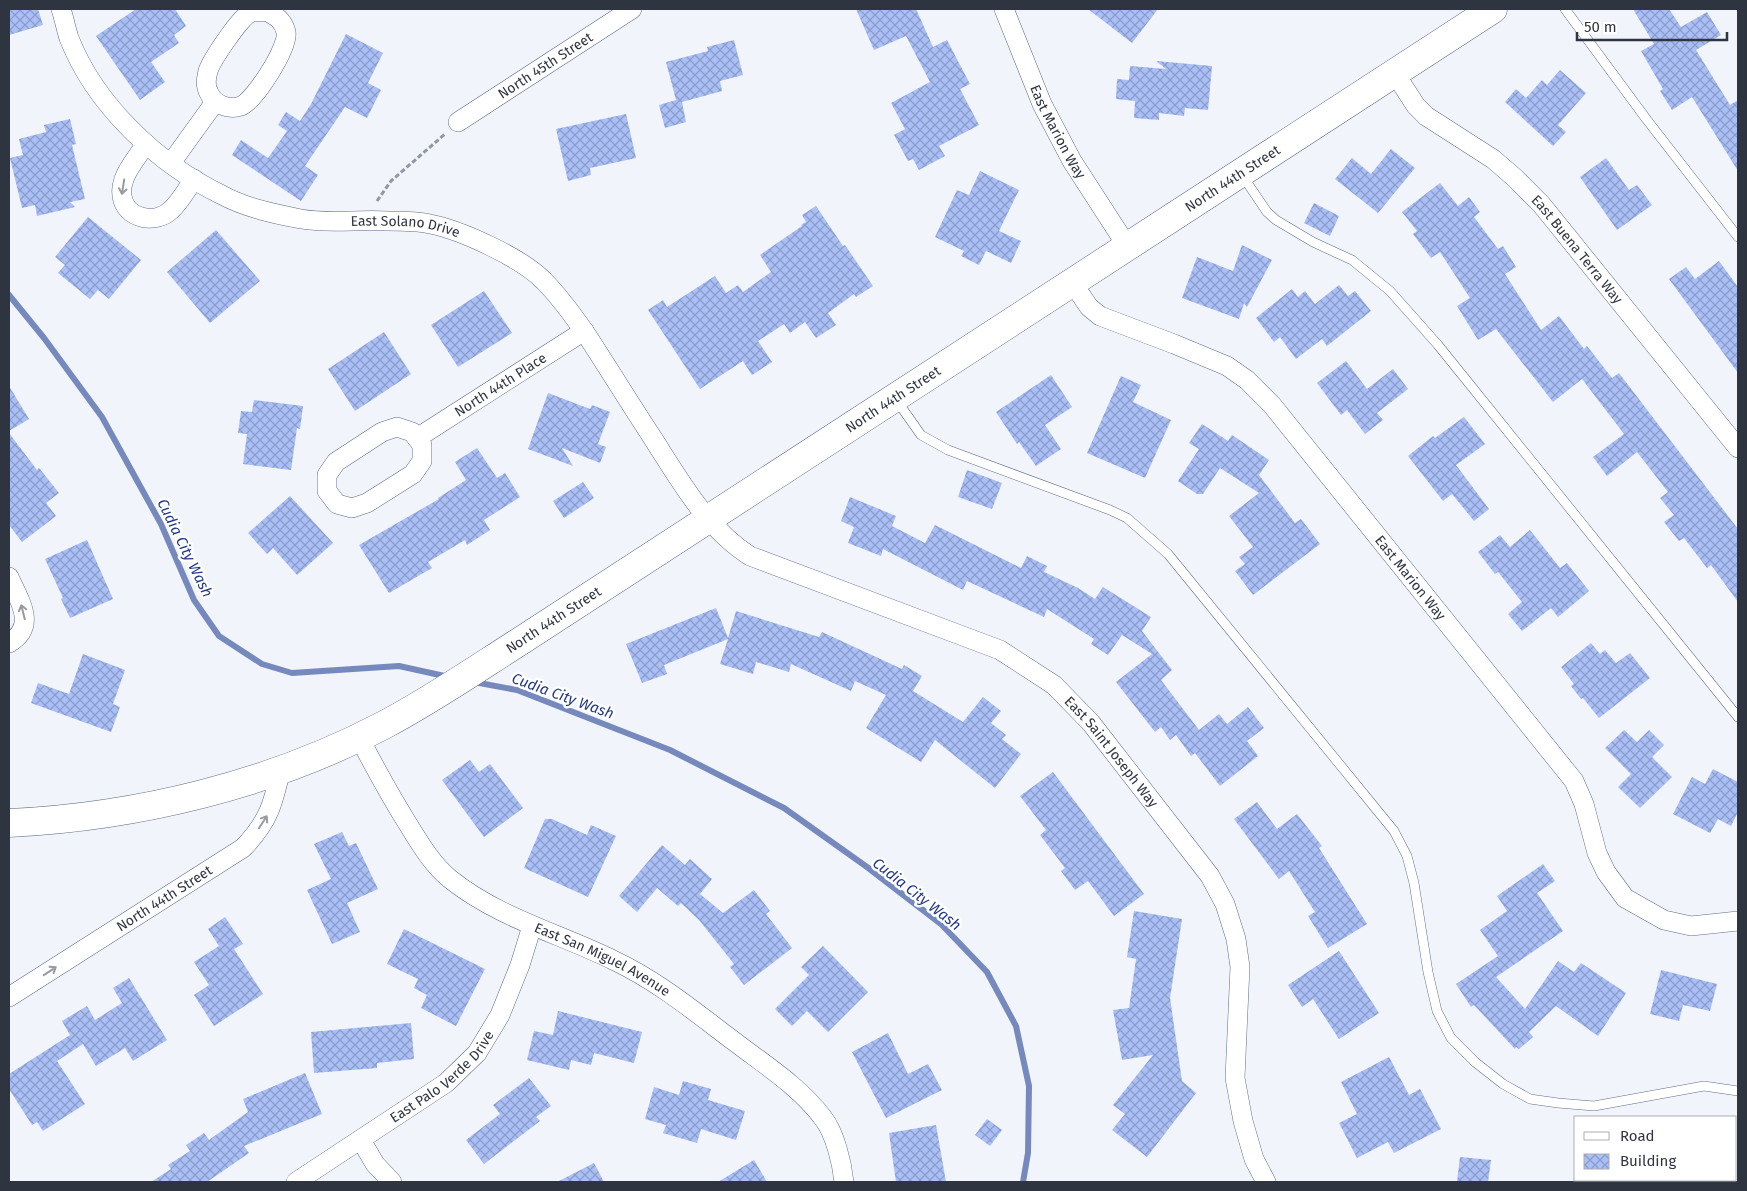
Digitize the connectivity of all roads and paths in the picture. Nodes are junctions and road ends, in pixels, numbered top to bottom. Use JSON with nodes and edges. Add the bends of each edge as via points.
{"nodes":[{"id":1,"x":61,"y":9,"type":"edge"},
{"id":2,"x":632,"y":9,"type":"edge"},
{"id":3,"x":1004,"y":9,"type":"edge"},
{"id":4,"x":1493,"y":9,"type":"edge"},
{"id":5,"x":1565,"y":9,"type":"edge"},
{"id":6,"x":1394,"y":72,"type":"junction"},
{"id":7,"x":215,"y":102,"type":"junction"},
{"id":8,"x":458,"y":122,"type":"joint"},
{"id":9,"x":146,"y":144,"type":"junction"},
{"id":10,"x":171,"y":163,"type":"junction"},
{"id":11,"x":1240,"y":173,"type":"junction"},
{"id":12,"x":194,"y":179,"type":"junction"},
{"id":13,"x":357,"y":221,"type":"junction"},
{"id":14,"x":1738,"y":237,"type":"edge"},
{"id":15,"x":1127,"y":246,"type":"junction"},
{"id":16,"x":1072,"y":282,"type":"junction"},
{"id":17,"x":584,"y":331,"type":"junction"},
{"id":18,"x":895,"y":399,"type":"junction"},
{"id":19,"x":417,"y":438,"type":"junction"},
{"id":20,"x":1738,"y":448,"type":"edge"},
{"id":21,"x":709,"y":519,"type":"junction"},
{"id":22,"x":9,"y":577,"type":"edge"},
{"id":23,"x":9,"y":642,"type":"edge"},
{"id":24,"x":1738,"y":717,"type":"edge"},
{"id":25,"x":359,"y":737,"type":"junction"},
{"id":26,"x":281,"y":769,"type":"junction"},
{"id":27,"x":9,"y":823,"type":"edge"},
{"id":28,"x":1738,"y":922,"type":"edge"},
{"id":29,"x":532,"y":926,"type":"junction"},
{"id":30,"x":9,"y":997,"type":"edge"},
{"id":31,"x":1738,"y":1091,"type":"edge"},
{"id":32,"x":361,"y":1140,"type":"junction"},
{"id":33,"x":296,"y":1182,"type":"edge"},
{"id":34,"x":392,"y":1182,"type":"edge"},
{"id":35,"x":844,"y":1182,"type":"edge"},
{"id":36,"x":1266,"y":1182,"type":"edge"}],
"edges":[{"from":1,"to":9,"type":"street","name":"East Solano Drive","via":[[70,38],[87,73],[108,104]]},
{"from":2,"to":8,"type":"street","name":"North 45th Street"},
{"from":3,"to":15,"type":"street","name":"East Marion Way","via":[[1046,112],[1072,162]]},
{"from":4,"to":6,"type":"main road","name":"North 44th Street"},
{"from":5,"to":14,"type":"lane","via":[[1646,120]]},
{"from":6,"to":11,"type":"main road","name":"North 44th Street"},
{"from":6,"to":20,"type":"street","name":"East Buena Terra Way","via":[[1426,116],[1493,159],[1541,204]]},
{"from":7,"to":7,"type":"street","via":[[226,108],[242,106],[254,95],[284,49],[286,34],[280,19],[266,11],[250,13],[238,24],[208,69],[205,85]]},
{"from":7,"to":10,"type":"street"},
{"from":8,"to":13,"type":"path","via":[[391,181],[382,196]]},
{"from":9,"to":10,"type":"street","name":"East Solano Drive"},
{"from":9,"to":12,"type":"street","one_way":true,"via":[[124,178],[122,196],[125,206],[142,218],[152,219],[171,211]]},
{"from":10,"to":12,"type":"street","name":"East Solano Drive"},
{"from":11,"to":15,"type":"main road","name":"North 44th Street"},
{"from":11,"to":24,"type":"lane","via":[[1276,220],[1312,242],[1352,260],[1390,291],[1438,345]]},
{"from":12,"to":13,"type":"street","name":"East Solano Drive","via":[[222,196],[263,210],[303,219]]},
{"from":13,"to":17,"type":"street","name":"East Solano Drive","via":[[430,224],[470,237],[509,256],[544,280]]},
{"from":15,"to":16,"type":"main road","name":"North 44th Street"},
{"from":16,"to":18,"type":"main road","name":"North 44th Street"},
{"from":16,"to":28,"type":"street","name":"East Marion Way","via":[[1089,307],[1100,316],[1227,366],[1247,380],[1272,405],[1574,781],[1584,804],[1597,853],[1625,898],[1664,920],[1691,926]]},
{"from":17,"to":19,"type":"street","name":"North 44th Place"},
{"from":17,"to":21,"type":"street","name":"East Solano Drive","via":[[678,478]]},
{"from":18,"to":21,"type":"main road","name":"North 44th Street"},
{"from":18,"to":31,"type":"lane","via":[[921,435],[948,450],[1127,518],[1168,554],[1394,831],[1407,856],[1414,883],[1437,1011],[1451,1038],[1475,1062],[1503,1084],[1530,1099],[1558,1103],[1594,1106],[1704,1086]]},
{"from":19,"to":19,"type":"street","via":[[412,432],[397,427],[382,432],[336,462],[327,475],[327,491],[337,504],[352,508],[367,503],[413,474],[422,461],[422,445]]},
{"from":21,"to":25,"type":"main road","name":"North 44th Street","via":[[439,692]]},
{"from":21,"to":36,"type":"street","name":"East Saint Joseph Way","via":[[735,547],[750,556],[1000,650],[1054,685],[1091,723],[1210,876],[1225,904],[1236,939],[1240,967],[1235,1078],[1251,1149]]},
{"from":23,"to":22,"type":"street","one_way":true,"via":[[18,637],[26,623],[23,607]]},
{"from":25,"to":26,"type":"main road","name":"North 44th Street"},
{"from":25,"to":29,"type":"street","name":"East San Miguel Avenue","via":[[427,854],[450,879],[499,911]]},
{"from":26,"to":27,"type":"main road","name":"North 44th Street","via":[[172,802],[107,814]]},
{"from":30,"to":26,"type":"street","name":"North 44th Street","one_way":true,"via":[[243,848],[272,806]]},
{"from":29,"to":32,"type":"street","name":"East Palo Verde Drive","via":[[500,1015],[477,1053],[446,1083]]},
{"from":29,"to":35,"type":"street","name":"East San Miguel Avenue","via":[[612,959],[650,980],[687,1004],[776,1073],[824,1119],[834,1138]]},
{"from":32,"to":33,"type":"street","name":"East Palo Verde Drive"},
{"from":32,"to":34,"type":"street","via":[[375,1164]]}]}
